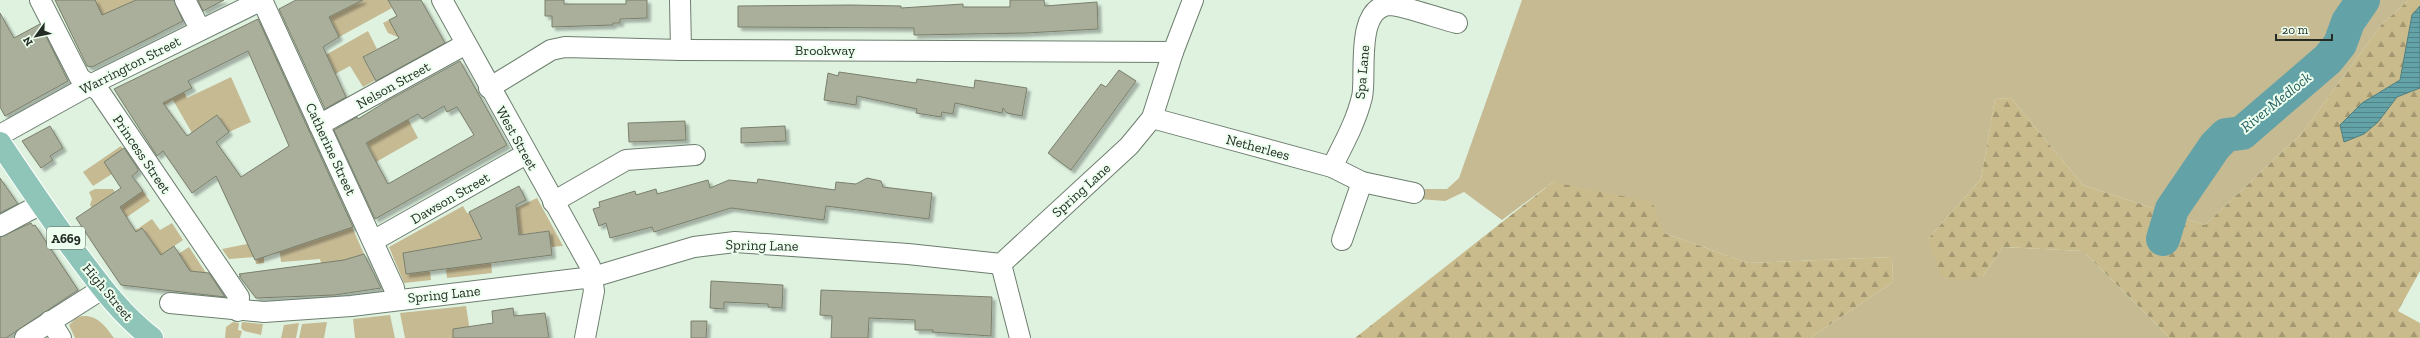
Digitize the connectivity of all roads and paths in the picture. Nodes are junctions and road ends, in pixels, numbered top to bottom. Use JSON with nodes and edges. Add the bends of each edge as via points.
{"nodes":[{"id":1,"x":40,"y":0,"type":"edge"},
{"id":2,"x":185,"y":0,"type":"edge"},
{"id":3,"x":262,"y":0,"type":"edge"},
{"id":4,"x":442,"y":0,"type":"edge"},
{"id":5,"x":680,"y":0,"type":"edge"},
{"id":6,"x":1194,"y":0,"type":"edge"},
{"id":7,"x":1458,"y":23,"type":"dead end"},
{"id":8,"x":200,"y":29,"type":"junction"},
{"id":9,"x":466,"y":44,"type":"junction"},
{"id":10,"x":681,"y":50,"type":"junction"},
{"id":11,"x":1173,"y":52,"type":"junction"},
{"id":12,"x":90,"y":85,"type":"junction"},
{"id":13,"x":489,"y":88,"type":"junction"},
{"id":14,"x":1152,"y":118,"type":"junction"},
{"id":15,"x":320,"y":125,"type":"junction"},
{"id":16,"x":0,"y":135,"type":"edge"},
{"id":17,"x":0,"y":143,"type":"edge"},
{"id":18,"x":526,"y":154,"type":"junction"},
{"id":19,"x":695,"y":155,"type":"dead end"},
{"id":20,"x":1332,"y":167,"type":"junction"},
{"id":21,"x":1362,"y":182,"type":"junction"},
{"id":22,"x":1414,"y":192,"type":"dead end"},
{"id":23,"x":553,"y":202,"type":"junction"},
{"id":24,"x":40,"y":204,"type":"junction"},
{"id":25,"x":0,"y":226,"type":"edge"},
{"id":26,"x":1342,"y":240,"type":"dead end"},
{"id":27,"x":373,"y":241,"type":"junction"},
{"id":28,"x":1001,"y":264,"type":"junction"},
{"id":29,"x":593,"y":277,"type":"junction"},
{"id":30,"x":102,"y":289,"type":"junction"},
{"id":31,"x":396,"y":300,"type":"junction"},
{"id":32,"x":170,"y":303,"type":"dead end"},
{"id":33,"x":238,"y":311,"type":"junction"},
{"id":34,"x":50,"y":321,"type":"junction"},
{"id":35,"x":144,"y":335,"type":"edge"},
{"id":36,"x":25,"y":338,"type":"edge"},
{"id":37,"x":61,"y":338,"type":"edge"},
{"id":38,"x":585,"y":338,"type":"edge"},
{"id":39,"x":1020,"y":338,"type":"edge"}],
"edges":[{"from":1,"to":12,"type":"street","name":"Princess Street","via":[[76,72]]},
{"from":2,"to":8,"type":"street"},
{"from":3,"to":8,"type":"street","name":"Warrington Street"},
{"from":3,"to":15,"type":"street","name":"Catherine Street"},
{"from":4,"to":9,"type":"street","name":"West Street"},
{"from":5,"to":10,"type":"street"},
{"from":6,"to":11,"type":"street","name":"Spring Lane"},
{"from":7,"to":20,"type":"street","name":"Spa Lane","via":[[1390,5],[1378,9],[1369,24],[1363,45],[1363,96]]},
{"from":8,"to":12,"type":"street","name":"Warrington Street"},
{"from":9,"to":13,"type":"street","name":"West Street"},
{"from":9,"to":15,"type":"street","name":"Nelson Street"},
{"from":10,"to":11,"type":"street","name":"Brookway"},
{"from":10,"to":13,"type":"street","name":"Brookway","via":[[564,47],[551,50]]},
{"from":11,"to":14,"type":"street","name":"Spring Lane"},
{"from":12,"to":16,"type":"street","name":"Warrington Street"},
{"from":12,"to":33,"type":"street","name":"Princess Street","via":[[99,91],[239,297]]},
{"from":13,"to":18,"type":"street","name":"West Street"},
{"from":14,"to":20,"type":"street","name":"Netherlees"},
{"from":14,"to":28,"type":"street","name":"Spring Lane","via":[[1129,146]]},
{"from":15,"to":27,"type":"street","name":"Catherine Street"},
{"from":17,"to":24,"type":"main road","name":"High Street","number":"A669"},
{"from":18,"to":23,"type":"street","name":"West Street"},
{"from":18,"to":27,"type":"street","name":"Dawson Street"},
{"from":19,"to":23,"type":"street","via":[[626,160]]},
{"from":20,"to":21,"type":"street","name":"Netherlees"},
{"from":21,"to":22,"type":"street","name":"Netherlees"},
{"from":21,"to":26,"type":"street"},
{"from":23,"to":29,"type":"street","name":"West Street","via":[[590,266]]},
{"from":24,"to":25,"type":"street"},
{"from":24,"to":30,"type":"main road","name":"High Street","number":"A669"},
{"from":27,"to":31,"type":"street","name":"Catherine Street","via":[[394,288]]},
{"from":28,"to":29,"type":"street","name":"Spring Lane","via":[[908,254],[735,242],[694,247]]},
{"from":28,"to":39,"type":"street"},
{"from":29,"to":31,"type":"street","name":"Spring Lane"},
{"from":29,"to":38,"type":"street","via":[[594,291]]},
{"from":30,"to":34,"type":"street"},
{"from":30,"to":35,"type":"main road","name":"High Street","number":"A669"},
{"from":31,"to":33,"type":"street","name":"Spring Lane","via":[[289,312]]},
{"from":32,"to":33,"type":"street","name":"Spring Lane"},
{"from":34,"to":36,"type":"street"},
{"from":34,"to":37,"type":"street"}]}
